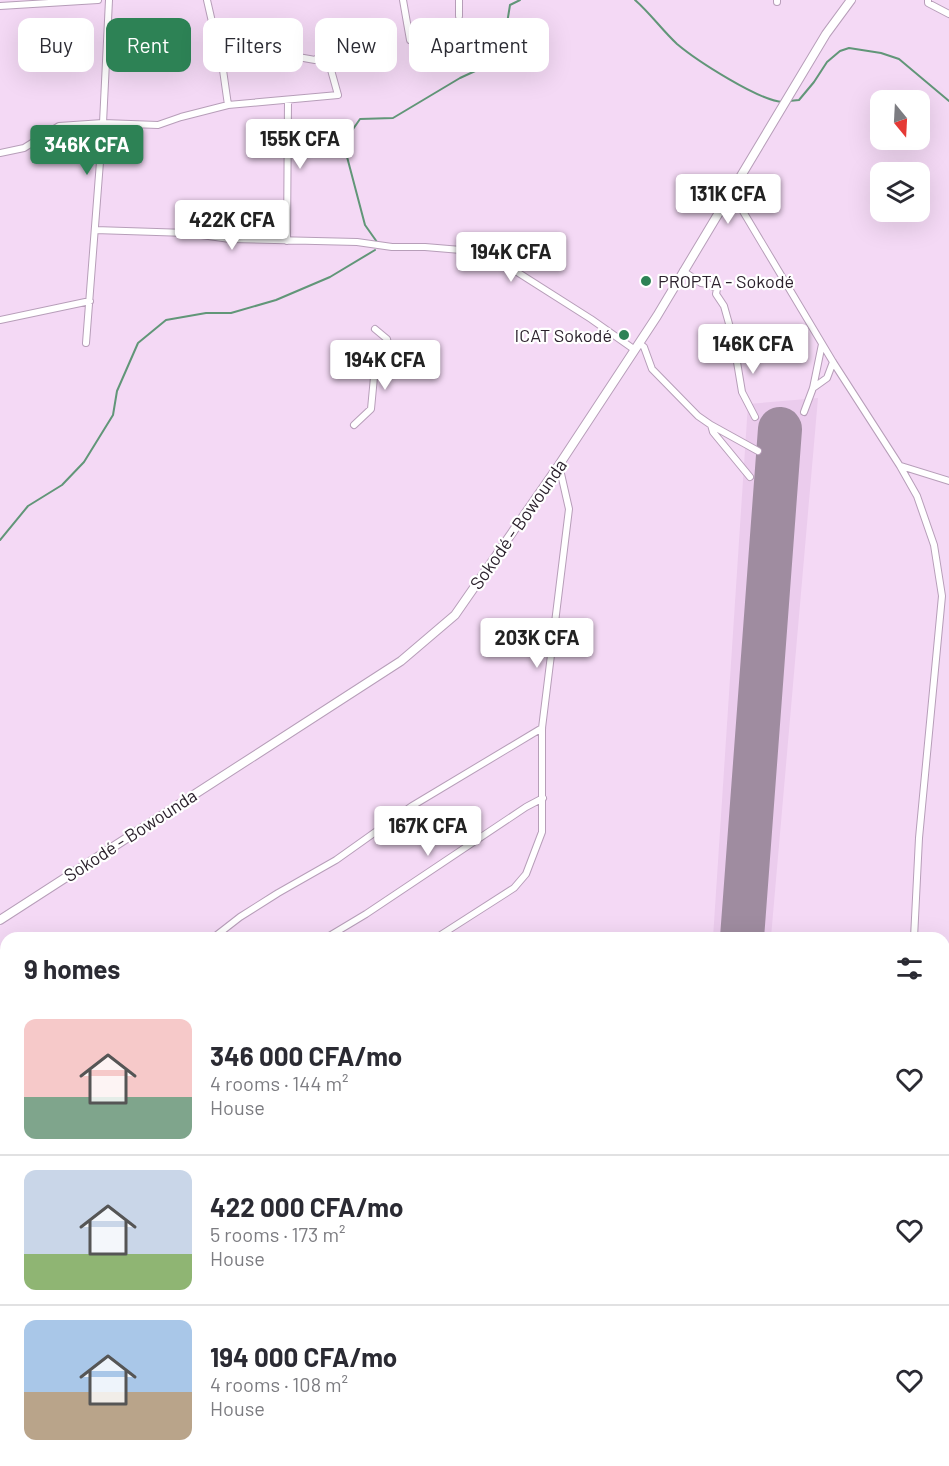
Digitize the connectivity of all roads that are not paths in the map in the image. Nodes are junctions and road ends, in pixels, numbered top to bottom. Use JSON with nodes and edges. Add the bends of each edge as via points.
{"nodes":[{"id":1,"x":98,"y":0,"type":"edge"},
{"id":2,"x":109,"y":0,"type":"edge"},
{"id":3,"x":207,"y":0,"type":"edge"},
{"id":4,"x":403,"y":0,"type":"edge"},
{"id":5,"x":459,"y":0,"type":"edge"},
{"id":6,"x":851,"y":0,"type":"edge"},
{"id":7,"x":928,"y":0,"type":"edge"},
{"id":8,"x":0,"y":6,"type":"edge"},
{"id":9,"x":949,"y":14,"type":"edge"},
{"id":10,"x":459,"y":16,"type":"dead end"},
{"id":11,"x":211,"y":18,"type":"edge"},
{"id":12,"x":409,"y":34,"type":"edge"},
{"id":13,"x":303,"y":58,"type":"edge"},
{"id":14,"x":222,"y":72,"type":"edge"},
{"id":15,"x":288,"y":99,"type":"junction"},
{"id":16,"x":228,"y":105,"type":"junction"},
{"id":17,"x":103,"y":123,"type":"junction"},
{"id":18,"x":0,"y":153,"type":"edge"},
{"id":19,"x":732,"y":193,"type":"junction"},
{"id":20,"x":95,"y":230,"type":"junction"},
{"id":21,"x":287,"y":241,"type":"junction"},
{"id":22,"x":683,"y":271,"type":"junction"},
{"id":23,"x":90,"y":301,"type":"junction"},
{"id":24,"x":0,"y":320,"type":"edge"},
{"id":25,"x":375,"y":329,"type":"dead end"},
{"id":26,"x":86,"y":343,"type":"dead end"},
{"id":27,"x":822,"y":344,"type":"junction"},
{"id":28,"x":637,"y":347,"type":"junction"},
{"id":29,"x":833,"y":362,"type":"junction"},
{"id":30,"x":813,"y":388,"type":"junction"},
{"id":31,"x":804,"y":412,"type":"dead end"},
{"id":32,"x":755,"y":417,"type":"dead end"},
{"id":33,"x":354,"y":425,"type":"dead end"},
{"id":34,"x":711,"y":425,"type":"junction"},
{"id":35,"x":758,"y":451,"type":"dead end"},
{"id":36,"x":559,"y":465,"type":"junction"},
{"id":37,"x":900,"y":466,"type":"junction"},
{"id":38,"x":750,"y":477,"type":"dead end"},
{"id":39,"x":949,"y":481,"type":"edge"},
{"id":40,"x":942,"y":596,"type":"junction"},
{"id":41,"x":949,"y":604,"type":"edge"},
{"id":42,"x":542,"y":728,"type":"junction"},
{"id":43,"x":543,"y":798,"type":"junction"},
{"id":44,"x":0,"y":920,"type":"edge"},
{"id":45,"x":221,"y":932,"type":"edge"},
{"id":46,"x":336,"y":932,"type":"edge"},
{"id":47,"x":445,"y":932,"type":"edge"},
{"id":48,"x":914,"y":932,"type":"edge"}],
"edges":[{"from":1,"to":8,"type":"street"},
{"from":2,"to":17,"type":"street"},
{"from":3,"to":11,"type":"street"},
{"from":4,"to":12,"type":"street"},
{"from":5,"to":10,"type":"street"},
{"from":6,"to":19,"type":"main road","name":"Sokodé - Bowounda","via":[[826,34]]},
{"from":7,"to":9,"type":"street"},
{"from":13,"to":15,"type":"street","via":[[315,60],[326,52],[338,95]]},
{"from":14,"to":16,"type":"street"},
{"from":15,"to":16,"type":"street"},
{"from":15,"to":21,"type":"street"},
{"from":16,"to":17,"type":"street","via":[[158,125]]},
{"from":17,"to":18,"type":"street","via":[[59,126],[24,148]]},
{"from":17,"to":20,"type":"street"},
{"from":19,"to":22,"type":"main road","name":"Sokodé - Bowounda"},
{"from":19,"to":27,"type":"street"},
{"from":20,"to":21,"type":"street"},
{"from":20,"to":23,"type":"street"},
{"from":21,"to":28,"type":"street","via":[[461,250],[503,263]]},
{"from":22,"to":28,"type":"main road","name":"Sokodé - Bowounda"},
{"from":22,"to":32,"type":"street","via":[[717,289],[733,338],[742,392]]},
{"from":23,"to":24,"type":"street"},
{"from":23,"to":26,"type":"street"},
{"from":25,"to":33,"type":"street","via":[[387,339],[391,357],[375,377],[371,409]]},
{"from":27,"to":29,"type":"street"},
{"from":27,"to":30,"type":"street"},
{"from":28,"to":34,"type":"street","via":[[644,347],[652,369]]},
{"from":28,"to":36,"type":"main road","name":"Sokodé - Bowounda"},
{"from":29,"to":30,"type":"street","via":[[827,378]]},
{"from":29,"to":37,"type":"street"},
{"from":30,"to":31,"type":"street"},
{"from":34,"to":35,"type":"street"},
{"from":34,"to":38,"type":"street"},
{"from":36,"to":42,"type":"street","via":[[569,509]]},
{"from":36,"to":44,"type":"main road","name":"Sokodé - Bowounda","via":[[455,615],[401,661]]},
{"from":37,"to":39,"type":"street"},
{"from":37,"to":40,"type":"street","via":[[917,496],[934,545]]},
{"from":40,"to":41,"type":"street"},
{"from":40,"to":48,"type":"street","via":[[919,838]]},
{"from":42,"to":43,"type":"street"},
{"from":42,"to":45,"type":"street","via":[[412,806],[336,860]]},
{"from":43,"to":46,"type":"street"},
{"from":43,"to":47,"type":"street","via":[[542,832],[526,874],[514,888]]}]}
